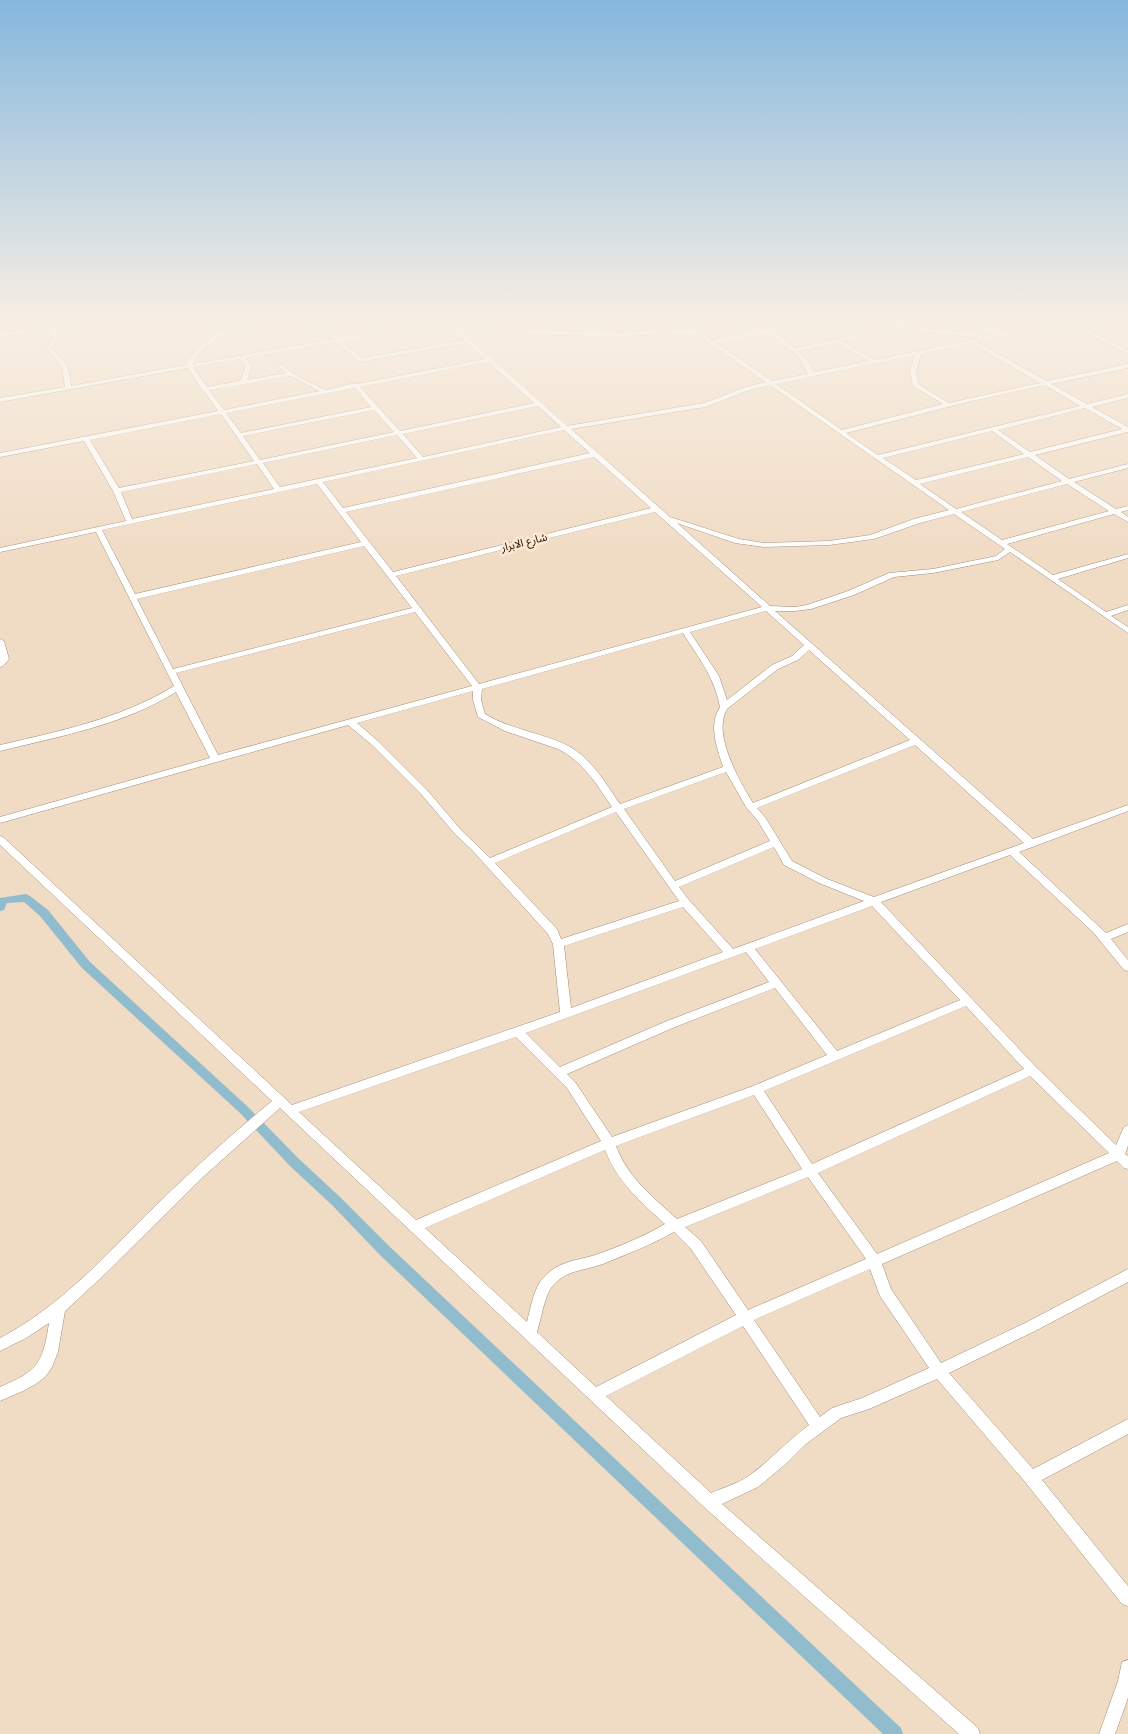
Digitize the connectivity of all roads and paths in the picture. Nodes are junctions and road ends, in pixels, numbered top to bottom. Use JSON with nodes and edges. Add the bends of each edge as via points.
{"nodes":[{"id":1,"x":217,"y":404,"type":"edge"},
{"id":2,"x":259,"y":404,"type":"edge"},
{"id":3,"x":371,"y":404,"type":"edge"},
{"id":4,"x":540,"y":404,"type":"joint"},
{"id":5,"x":707,"y":404,"type":"edge"},
{"id":6,"x":801,"y":404,"type":"edge"},
{"id":7,"x":953,"y":404,"type":"edge"},
{"id":8,"x":1080,"y":404,"type":"edge"},
{"id":9,"x":1097,"y":404,"type":"edge"},
{"id":10,"x":948,"y":405,"type":"joint"},
{"id":11,"x":1085,"y":407,"type":"junction"},
{"id":12,"x":375,"y":408,"type":"junction"},
{"id":13,"x":223,"y":411,"type":"junction"},
{"id":14,"x":565,"y":428,"type":"junction"},
{"id":15,"x":993,"y":428,"type":"junction"},
{"id":16,"x":1128,"y":430,"type":"edge"},
{"id":17,"x":841,"y":432,"type":"junction"},
{"id":18,"x":397,"y":433,"type":"junction"},
{"id":19,"x":240,"y":435,"type":"junction"},
{"id":20,"x":86,"y":438,"type":"junction"},
{"id":21,"x":596,"y":454,"type":"junction"},
{"id":22,"x":0,"y":455,"type":"edge"},
{"id":23,"x":1030,"y":455,"type":"junction"},
{"id":24,"x":877,"y":457,"type":"junction"},
{"id":25,"x":422,"y":459,"type":"junction"},
{"id":26,"x":258,"y":461,"type":"junction"},
{"id":27,"x":1128,"y":466,"type":"edge"},
{"id":28,"x":318,"y":481,"type":"junction"},
{"id":29,"x":1067,"y":481,"type":"junction"},
{"id":30,"x":914,"y":483,"type":"junction"},
{"id":31,"x":278,"y":489,"type":"junction"},
{"id":32,"x":117,"y":491,"type":"junction"},
{"id":33,"x":1128,"y":508,"type":"edge"},
{"id":34,"x":657,"y":509,"type":"junction"},
{"id":35,"x":341,"y":510,"type":"junction"},
{"id":36,"x":954,"y":511,"type":"junction"},
{"id":37,"x":1114,"y":512,"type":"junction"},
{"id":38,"x":666,"y":517,"type":"junction"},
{"id":39,"x":1128,"y":520,"type":"edge"},
{"id":40,"x":130,"y":522,"type":"junction"},
{"id":41,"x":98,"y":528,"type":"junction"},
{"id":42,"x":366,"y":543,"type":"junction"},
{"id":43,"x":1000,"y":543,"type":"junction"},
{"id":44,"x":1009,"y":549,"type":"junction"},
{"id":45,"x":0,"y":550,"type":"edge"},
{"id":46,"x":1128,"y":556,"type":"edge"},
{"id":47,"x":391,"y":574,"type":"junction"},
{"id":48,"x":1051,"y":578,"type":"junction"},
{"id":49,"x":134,"y":597,"type":"junction"},
{"id":50,"x":1128,"y":607,"type":"edge"},
{"id":51,"x":767,"y":608,"type":"junction"},
{"id":52,"x":418,"y":610,"type":"junction"},
{"id":53,"x":1105,"y":614,"type":"junction"},
{"id":54,"x":685,"y":630,"type":"junction"},
{"id":55,"x":1128,"y":631,"type":"edge"},
{"id":56,"x":0,"y":641,"type":"edge"},
{"id":57,"x":809,"y":645,"type":"junction"},
{"id":58,"x":0,"y":664,"type":"edge"},
{"id":59,"x":170,"y":672,"type":"junction"},
{"id":60,"x":178,"y":687,"type":"junction"},
{"id":61,"x":478,"y":688,"type":"junction"},
{"id":62,"x":724,"y":707,"type":"junction"},
{"id":63,"x":350,"y":722,"type":"junction"},
{"id":64,"x":916,"y":741,"type":"junction"},
{"id":65,"x":0,"y":748,"type":"edge"},
{"id":66,"x":215,"y":759,"type":"junction"},
{"id":67,"x":728,"y":768,"type":"junction"},
{"id":68,"x":751,"y":807,"type":"junction"},
{"id":69,"x":618,"y":808,"type":"junction"},
{"id":70,"x":1128,"y":808,"type":"edge"},
{"id":71,"x":0,"y":820,"type":"edge"},
{"id":72,"x":0,"y":839,"type":"edge"},
{"id":73,"x":775,"y":843,"type":"junction"},
{"id":74,"x":1032,"y":844,"type":"junction"},
{"id":75,"x":1012,"y":851,"type":"junction"},
{"id":76,"x":488,"y":862,"type":"junction"},
{"id":77,"x":673,"y":886,"type":"junction"},
{"id":78,"x":874,"y":901,"type":"junction"},
{"id":79,"x":686,"y":903,"type":"junction"},
{"id":80,"x":1128,"y":928,"type":"edge"},
{"id":81,"x":1104,"y":938,"type":"junction"},
{"id":82,"x":558,"y":944,"type":"junction"},
{"id":83,"x":748,"y":947,"type":"junction"},
{"id":84,"x":731,"y":954,"type":"junction"},
{"id":85,"x":1128,"y":967,"type":"edge"},
{"id":86,"x":777,"y":983,"type":"junction"},
{"id":87,"x":968,"y":1001,"type":"junction"},
{"id":88,"x":566,"y":1014,"type":"junction"},
{"id":89,"x":518,"y":1032,"type":"junction"},
{"id":90,"x":835,"y":1057,"type":"junction"},
{"id":91,"x":1032,"y":1070,"type":"junction"},
{"id":92,"x":560,"y":1072,"type":"junction"},
{"id":93,"x":757,"y":1089,"type":"junction"},
{"id":94,"x":285,"y":1106,"type":"junction"},
{"id":95,"x":1128,"y":1130,"type":"edge"},
{"id":96,"x":609,"y":1143,"type":"junction"},
{"id":97,"x":1123,"y":1159,"type":"edge"},
{"id":98,"x":810,"y":1171,"type":"junction"},
{"id":99,"x":675,"y":1225,"type":"junction"},
{"id":100,"x":416,"y":1226,"type":"junction"},
{"id":101,"x":874,"y":1260,"type":"junction"},
{"id":102,"x":1128,"y":1275,"type":"edge"},
{"id":103,"x":59,"y":1306,"type":"junction"},
{"id":104,"x":744,"y":1318,"type":"junction"},
{"id":105,"x":530,"y":1334,"type":"junction"},
{"id":106,"x":0,"y":1345,"type":"edge"},
{"id":107,"x":938,"y":1370,"type":"junction"},
{"id":108,"x":0,"y":1394,"type":"edge"},
{"id":109,"x":595,"y":1395,"type":"junction"},
{"id":110,"x":819,"y":1426,"type":"junction"},
{"id":111,"x":1128,"y":1426,"type":"edge"},
{"id":112,"x":1031,"y":1478,"type":"junction"},
{"id":113,"x":709,"y":1502,"type":"junction"},
{"id":114,"x":1128,"y":1598,"type":"edge"},
{"id":115,"x":1128,"y":1668,"type":"edge"},
{"id":116,"x":972,"y":1734,"type":"edge"},
{"id":117,"x":1107,"y":1734,"type":"edge"}],
"edges":[{"from":1,"to":13,"type":"street"},
{"from":2,"to":13,"type":"street"},
{"from":3,"to":12,"type":"street"},
{"from":4,"to":14,"type":"street"},
{"from":4,"to":18,"type":"street"},
{"from":5,"to":14,"type":"street"},
{"from":6,"to":17,"type":"street"},
{"from":7,"to":10,"type":"street"},
{"from":8,"to":11,"type":"street"},
{"from":9,"to":11,"type":"street"},
{"from":10,"to":17,"type":"street"},
{"from":11,"to":15,"type":"street"},
{"from":11,"to":16,"type":"street"},
{"from":12,"to":18,"type":"street"},
{"from":12,"to":19,"type":"street"},
{"from":13,"to":19,"type":"street"},
{"from":13,"to":20,"type":"street"},
{"from":14,"to":21,"type":"street"},
{"from":14,"to":25,"type":"street"},
{"from":15,"to":23,"type":"street"},
{"from":15,"to":24,"type":"street"},
{"from":16,"to":23,"type":"street"},
{"from":17,"to":24,"type":"street"},
{"from":18,"to":25,"type":"street"},
{"from":18,"to":26,"type":"street"},
{"from":19,"to":26,"type":"street"},
{"from":20,"to":22,"type":"street"},
{"from":20,"to":32,"type":"street"},
{"from":21,"to":34,"type":"street"},
{"from":21,"to":35,"type":"street"},
{"from":23,"to":29,"type":"street"},
{"from":23,"to":30,"type":"street"},
{"from":24,"to":30,"type":"street"},
{"from":25,"to":28,"type":"street"},
{"from":26,"to":31,"type":"street"},
{"from":26,"to":32,"type":"street"},
{"from":27,"to":29,"type":"street"},
{"from":28,"to":31,"type":"street"},
{"from":28,"to":35,"type":"street"},
{"from":29,"to":36,"type":"street"},
{"from":29,"to":37,"type":"street"},
{"from":30,"to":36,"type":"street"},
{"from":31,"to":40,"type":"street"},
{"from":32,"to":40,"type":"street"},
{"from":33,"to":37,"type":"street"},
{"from":34,"to":38,"type":"street"},
{"from":34,"to":47,"type":"street","name":"شارع الابرار"},
{"from":35,"to":42,"type":"street"},
{"from":36,"to":38,"type":"street","via":[[871,537],[792,546],[738,542]]},
{"from":36,"to":43,"type":"street"},
{"from":37,"to":39,"type":"street"},
{"from":37,"to":43,"type":"street"},
{"from":38,"to":51,"type":"street"},
{"from":40,"to":41,"type":"street"},
{"from":41,"to":45,"type":"street"},
{"from":41,"to":49,"type":"street"},
{"from":42,"to":47,"type":"street"},
{"from":42,"to":49,"type":"street"},
{"from":43,"to":44,"type":"street"},
{"from":44,"to":48,"type":"street"},
{"from":44,"to":51,"type":"street","via":[[998,558],[892,575],[808,608]]},
{"from":46,"to":48,"type":"street"},
{"from":47,"to":52,"type":"street"},
{"from":48,"to":53,"type":"street"},
{"from":49,"to":59,"type":"street"},
{"from":50,"to":53,"type":"street"},
{"from":51,"to":54,"type":"street"},
{"from":51,"to":57,"type":"street"},
{"from":52,"to":59,"type":"street"},
{"from":52,"to":61,"type":"street"},
{"from":53,"to":55,"type":"street"},
{"from":54,"to":61,"type":"street"},
{"from":54,"to":62,"type":"street","via":[[718,681]]},
{"from":56,"to":58,"type":"street","via":[[5,659]]},
{"from":57,"to":62,"type":"street"},
{"from":57,"to":64,"type":"street"},
{"from":59,"to":60,"type":"street"},
{"from":60,"to":65,"type":"street","via":[[148,705],[120,716]]},
{"from":60,"to":66,"type":"street"},
{"from":61,"to":63,"type":"street"},
{"from":61,"to":69,"type":"street","via":[[481,715],[573,753],[589,767]]},
{"from":62,"to":67,"type":"street","via":[[717,728]]},
{"from":63,"to":66,"type":"street"},
{"from":63,"to":76,"type":"street","via":[[424,792]]},
{"from":64,"to":68,"type":"street"},
{"from":64,"to":74,"type":"street"},
{"from":66,"to":71,"type":"street"},
{"from":67,"to":68,"type":"street"},
{"from":67,"to":69,"type":"street"},
{"from":68,"to":73,"type":"street"},
{"from":69,"to":76,"type":"street"},
{"from":69,"to":77,"type":"street"},
{"from":70,"to":74,"type":"street"},
{"from":72,"to":94,"type":"street"},
{"from":73,"to":77,"type":"street"},
{"from":73,"to":78,"type":"street","via":[[788,863]]},
{"from":74,"to":75,"type":"street"},
{"from":75,"to":78,"type":"street"},
{"from":75,"to":81,"type":"street"},
{"from":76,"to":82,"type":"street","via":[[553,932]]},
{"from":77,"to":79,"type":"street"},
{"from":78,"to":83,"type":"street"},
{"from":78,"to":87,"type":"street"},
{"from":79,"to":82,"type":"street"},
{"from":79,"to":84,"type":"street"},
{"from":80,"to":81,"type":"street"},
{"from":81,"to":85,"type":"street"},
{"from":82,"to":88,"type":"street"},
{"from":83,"to":84,"type":"street"},
{"from":83,"to":86,"type":"street"},
{"from":84,"to":88,"type":"street"},
{"from":86,"to":90,"type":"street"},
{"from":86,"to":92,"type":"street"},
{"from":87,"to":90,"type":"street"},
{"from":87,"to":91,"type":"street"},
{"from":88,"to":89,"type":"street"},
{"from":89,"to":92,"type":"street"},
{"from":89,"to":94,"type":"street"},
{"from":90,"to":93,"type":"street"},
{"from":91,"to":97,"type":"street"},
{"from":91,"to":98,"type":"street"},
{"from":92,"to":96,"type":"street"},
{"from":93,"to":96,"type":"street"},
{"from":93,"to":98,"type":"street"},
{"from":94,"to":100,"type":"street"},
{"from":94,"to":103,"type":"street","via":[[243,1132]]},
{"from":95,"to":97,"type":"street"},
{"from":96,"to":99,"type":"street","via":[[616,1162],[631,1184]]},
{"from":96,"to":100,"type":"street"},
{"from":97,"to":101,"type":"street"},
{"from":98,"to":99,"type":"street"},
{"from":98,"to":101,"type":"street"},
{"from":99,"to":104,"type":"street","via":[[696,1245]]},
{"from":99,"to":105,"type":"street","via":[[598,1260],[567,1266],[554,1275],[544,1287]]},
{"from":100,"to":105,"type":"street"},
{"from":101,"to":104,"type":"street"},
{"from":101,"to":107,"type":"street","via":[[885,1292]]},
{"from":102,"to":107,"type":"street","via":[[1030,1327]]},
{"from":103,"to":106,"type":"street"},
{"from":103,"to":108,"type":"street","via":[[49,1361],[23,1386]]},
{"from":104,"to":109,"type":"street"},
{"from":104,"to":110,"type":"street"},
{"from":105,"to":109,"type":"street"},
{"from":107,"to":110,"type":"street","via":[[837,1413]]},
{"from":107,"to":112,"type":"street"},
{"from":109,"to":113,"type":"street"},
{"from":110,"to":113,"type":"street","via":[[753,1482]]},
{"from":111,"to":112,"type":"street"},
{"from":112,"to":114,"type":"street"},
{"from":113,"to":116,"type":"street"},
{"from":115,"to":117,"type":"street"}]}
